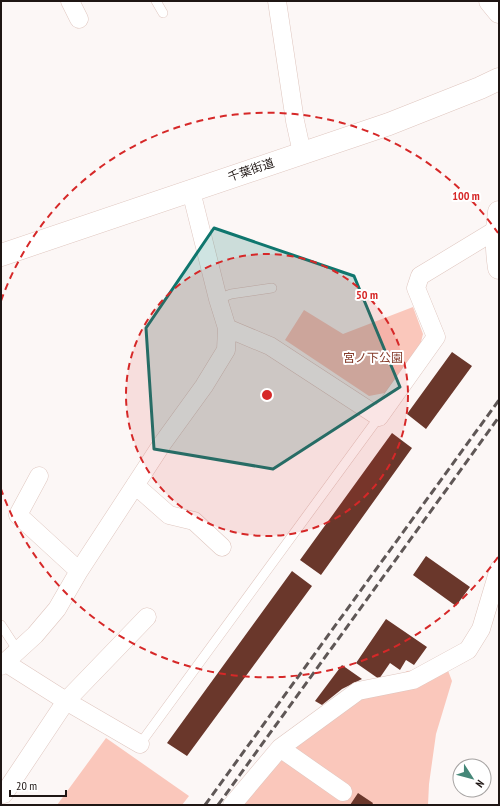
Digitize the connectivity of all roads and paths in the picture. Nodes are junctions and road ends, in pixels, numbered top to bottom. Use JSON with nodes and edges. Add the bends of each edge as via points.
{"nodes":[{"id":1,"x":70,"y":1,"type":"edge"},
{"id":2,"x":156,"y":1,"type":"edge"},
{"id":3,"x":277,"y":1,"type":"edge"},
{"id":4,"x":490,"y":1,"type":"edge"},
{"id":5,"x":499,"y":12,"type":"edge"},
{"id":6,"x":163,"y":13,"type":"dead end"},
{"id":7,"x":79,"y":19,"type":"dead end"},
{"id":8,"x":499,"y":79,"type":"edge"},
{"id":9,"x":302,"y":153,"type":"junction"},
{"id":10,"x":191,"y":191,"type":"junction"},
{"id":11,"x":498,"y":221,"type":"edge"},
{"id":12,"x":1,"y":255,"type":"edge"},
{"id":13,"x":499,"y":268,"type":"edge"},
{"id":14,"x":272,"y":288,"type":"dead end"},
{"id":15,"x":218,"y":298,"type":"junction"},
{"id":16,"x":227,"y":328,"type":"junction"},
{"id":17,"x":379,"y":417,"type":"junction"},
{"id":18,"x":39,"y":476,"type":"dead end"},
{"id":19,"x":135,"y":485,"type":"junction"},
{"id":20,"x":222,"y":547,"type":"dead end"},
{"id":21,"x":499,"y":569,"type":"edge"},
{"id":22,"x":79,"y":571,"type":"junction"},
{"id":23,"x":147,"y":617,"type":"dead end"},
{"id":24,"x":1,"y":625,"type":"edge"},
{"id":25,"x":8,"y":660,"type":"edge"},
{"id":26,"x":66,"y":701,"type":"junction"},
{"id":27,"x":140,"y":744,"type":"joint"},
{"id":28,"x":280,"y":748,"type":"junction"},
{"id":29,"x":1,"y":792,"type":"edge"},
{"id":30,"x":343,"y":792,"type":"dead end"},
{"id":31,"x":232,"y":805,"type":"edge"}],
"edges":[{"from":1,"to":7,"type":"street"},
{"from":2,"to":6,"type":"lane"},
{"from":3,"to":9,"type":"street"},
{"from":4,"to":5,"type":"main road"},
{"from":8,"to":9,"type":"main road","name":"千葉街道","via":[[396,121]]},
{"from":9,"to":10,"type":"main road","name":"千葉街道"},
{"from":10,"to":12,"type":"main road","name":"千葉街道"},
{"from":10,"to":15,"type":"street"},
{"from":11,"to":13,"type":"main road","via":[[496,252]]},
{"from":11,"to":17,"type":"street","via":[[420,276],[416,288],[436,337]]},
{"from":14,"to":15,"type":"lane"},
{"from":15,"to":16,"type":"street"},
{"from":16,"to":17,"type":"street","via":[[270,346]]},
{"from":16,"to":19,"type":"street","via":[[226,350]]},
{"from":17,"to":27,"type":"lane"},
{"from":18,"to":22,"type":"street","via":[[18,514]]},
{"from":19,"to":20,"type":"street","via":[[169,515],[194,521]]},
{"from":19,"to":22,"type":"street"},
{"from":21,"to":28,"type":"street","via":[[481,629],[468,650],[413,680],[358,691]]},
{"from":22,"to":25,"type":"street","via":[[57,608],[35,635]]},
{"from":23,"to":26,"type":"street"},
{"from":24,"to":25,"type":"lane"},
{"from":25,"to":26,"type":"street"},
{"from":26,"to":27,"type":"street"},
{"from":26,"to":29,"type":"street","via":[[4,794]]},
{"from":28,"to":30,"type":"street"},
{"from":28,"to":31,"type":"street"}]}
